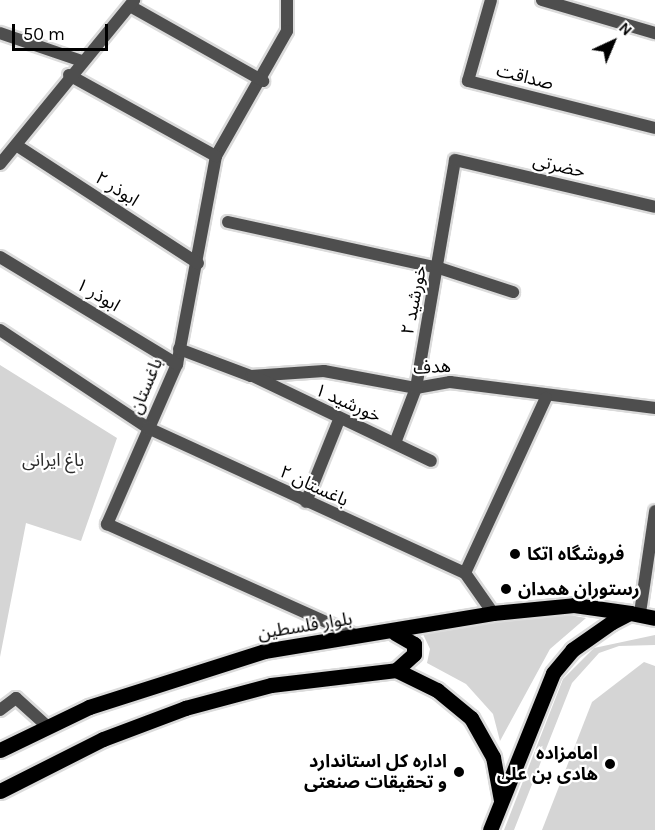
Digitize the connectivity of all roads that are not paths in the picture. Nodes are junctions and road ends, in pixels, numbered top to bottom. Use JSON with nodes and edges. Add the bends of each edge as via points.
{"nodes":[{"id":1,"x":286,"y":0,"type":"edge"},
{"id":2,"x":491,"y":0,"type":"edge"},
{"id":3,"x":542,"y":0,"type":"edge"},
{"id":4,"x":132,"y":3,"type":"edge"},
{"id":5,"x":0,"y":33,"type":"edge"},
{"id":6,"x":655,"y":33,"type":"edge"},
{"id":7,"x":82,"y":61,"type":"junction"},
{"id":8,"x":69,"y":75,"type":"junction"},
{"id":9,"x":263,"y":81,"type":"junction"},
{"id":10,"x":655,"y":128,"type":"edge"},
{"id":11,"x":16,"y":145,"type":"junction"},
{"id":12,"x":216,"y":156,"type":"junction"},
{"id":13,"x":455,"y":160,"type":"joint"},
{"id":14,"x":0,"y":164,"type":"edge"},
{"id":15,"x":655,"y":207,"type":"edge"},
{"id":16,"x":228,"y":222,"type":"dead end"},
{"id":17,"x":0,"y":257,"type":"edge"},
{"id":18,"x":198,"y":263,"type":"junction"},
{"id":19,"x":439,"y":268,"type":"junction"},
{"id":20,"x":513,"y":292,"type":"dead end"},
{"id":21,"x":0,"y":330,"type":"edge"},
{"id":22,"x":179,"y":349,"type":"junction"},
{"id":23,"x":177,"y":364,"type":"junction"},
{"id":24,"x":252,"y":376,"type":"junction"},
{"id":25,"x":416,"y":388,"type":"junction"},
{"id":26,"x":546,"y":398,"type":"junction"},
{"id":27,"x":655,"y":408,"type":"edge"},
{"id":28,"x":339,"y":420,"type":"junction"},
{"id":29,"x":148,"y":428,"type":"junction"},
{"id":30,"x":395,"y":443,"type":"junction"},
{"id":31,"x":431,"y":461,"type":"dead end"},
{"id":32,"x":306,"y":502,"type":"junction"},
{"id":33,"x":655,"y":511,"type":"edge"},
{"id":34,"x":465,"y":573,"type":"junction"},
{"id":35,"x":649,"y":588,"type":"edge"},
{"id":36,"x":493,"y":613,"type":"junction"},
{"id":37,"x":642,"y":614,"type":"edge"},
{"id":38,"x":395,"y":633,"type":"junction"},
{"id":39,"x":359,"y":637,"type":"junction"},
{"id":40,"x":396,"y":670,"type":"junction"},
{"id":41,"x":0,"y":710,"type":"edge"},
{"id":42,"x":48,"y":727,"type":"junction"},
{"id":43,"x":0,"y":750,"type":"edge"},
{"id":44,"x":0,"y":791,"type":"edge"},
{"id":45,"x":501,"y":800,"type":"junction"},
{"id":46,"x":490,"y":830,"type":"edge"}],
"edges":[{"from":1,"to":9,"type":"street","name":"باغستان","via":[[287,32]]},
{"from":2,"to":10,"type":"street","name":"صداقت","via":[[468,81]]},
{"from":3,"to":6,"type":"street"},
{"from":4,"to":7,"type":"street"},
{"from":4,"to":9,"type":"street"},
{"from":5,"to":7,"type":"street"},
{"from":7,"to":8,"type":"street"},
{"from":8,"to":11,"type":"street"},
{"from":8,"to":12,"type":"street"},
{"from":9,"to":12,"type":"street","name":"باغستان"},
{"from":11,"to":14,"type":"street"},
{"from":11,"to":18,"type":"street","name":"ابوذر ۲"},
{"from":12,"to":18,"type":"street","name":"باغستان"},
{"from":13,"to":15,"type":"street","name":"حضرتی"},
{"from":13,"to":19,"type":"street","name":"خورشید ۲"},
{"from":16,"to":19,"type":"street"},
{"from":17,"to":23,"type":"street","name":"ابوذر ۱"},
{"from":18,"to":22,"type":"street","name":"باغستان"},
{"from":19,"to":20,"type":"street"},
{"from":19,"to":25,"type":"street","name":"خورشید ۲"},
{"from":21,"to":29,"type":"street","name":"باغستان ۲"},
{"from":22,"to":23,"type":"street","name":"باغستان"},
{"from":22,"to":24,"type":"street","name":"هدف"},
{"from":23,"to":29,"type":"street","name":"باغستان"},
{"from":24,"to":25,"type":"street","name":"هدف","via":[[324,371]]},
{"from":24,"to":28,"type":"street","name":"خورشید ۱"},
{"from":25,"to":26,"type":"street","name":"هدف","via":[[450,382]]},
{"from":25,"to":30,"type":"street","name":"خورشید ۲"},
{"from":26,"to":27,"type":"street","name":"هدف"},
{"from":26,"to":34,"type":"street"},
{"from":28,"to":30,"type":"street","name":"خورشید ۱"},
{"from":28,"to":32,"type":"street"},
{"from":29,"to":32,"type":"street","name":"باغستان ۲"},
{"from":29,"to":39,"type":"street","name":"باغستان","via":[[107,524]]},
{"from":30,"to":31,"type":"street","name":"خورشید ۱"},
{"from":32,"to":34,"type":"street","name":"باغستان ۲"},
{"from":33,"to":35,"type":"street"},
{"from":34,"to":36,"type":"street"},
{"from":35,"to":37,"type":"street"},
{"from":36,"to":37,"type":"main road","name":"بلوار فلسطین","via":[[574,605]]},
{"from":36,"to":38,"type":"main road","name":"بلوار فلسطین"},
{"from":37,"to":45,"type":"main road","via":[[591,634],[553,673]]},
{"from":38,"to":39,"type":"main road","name":"بلوار فلسطین"},
{"from":38,"to":40,"type":"main road","via":[[414,644],[414,654]]},
{"from":39,"to":42,"type":"main road","name":"بلوار فلسطین","via":[[264,651],[174,675]]},
{"from":40,"to":44,"type":"main road","via":[[272,685],[185,708],[103,739]]},
{"from":40,"to":45,"type":"main road","via":[[437,690],[471,718],[493,757]]},
{"from":41,"to":42,"type":"street","via":[[16,698]]},
{"from":42,"to":43,"type":"main road","name":"بلوار فلسطین"},
{"from":45,"to":46,"type":"main road"}]}
